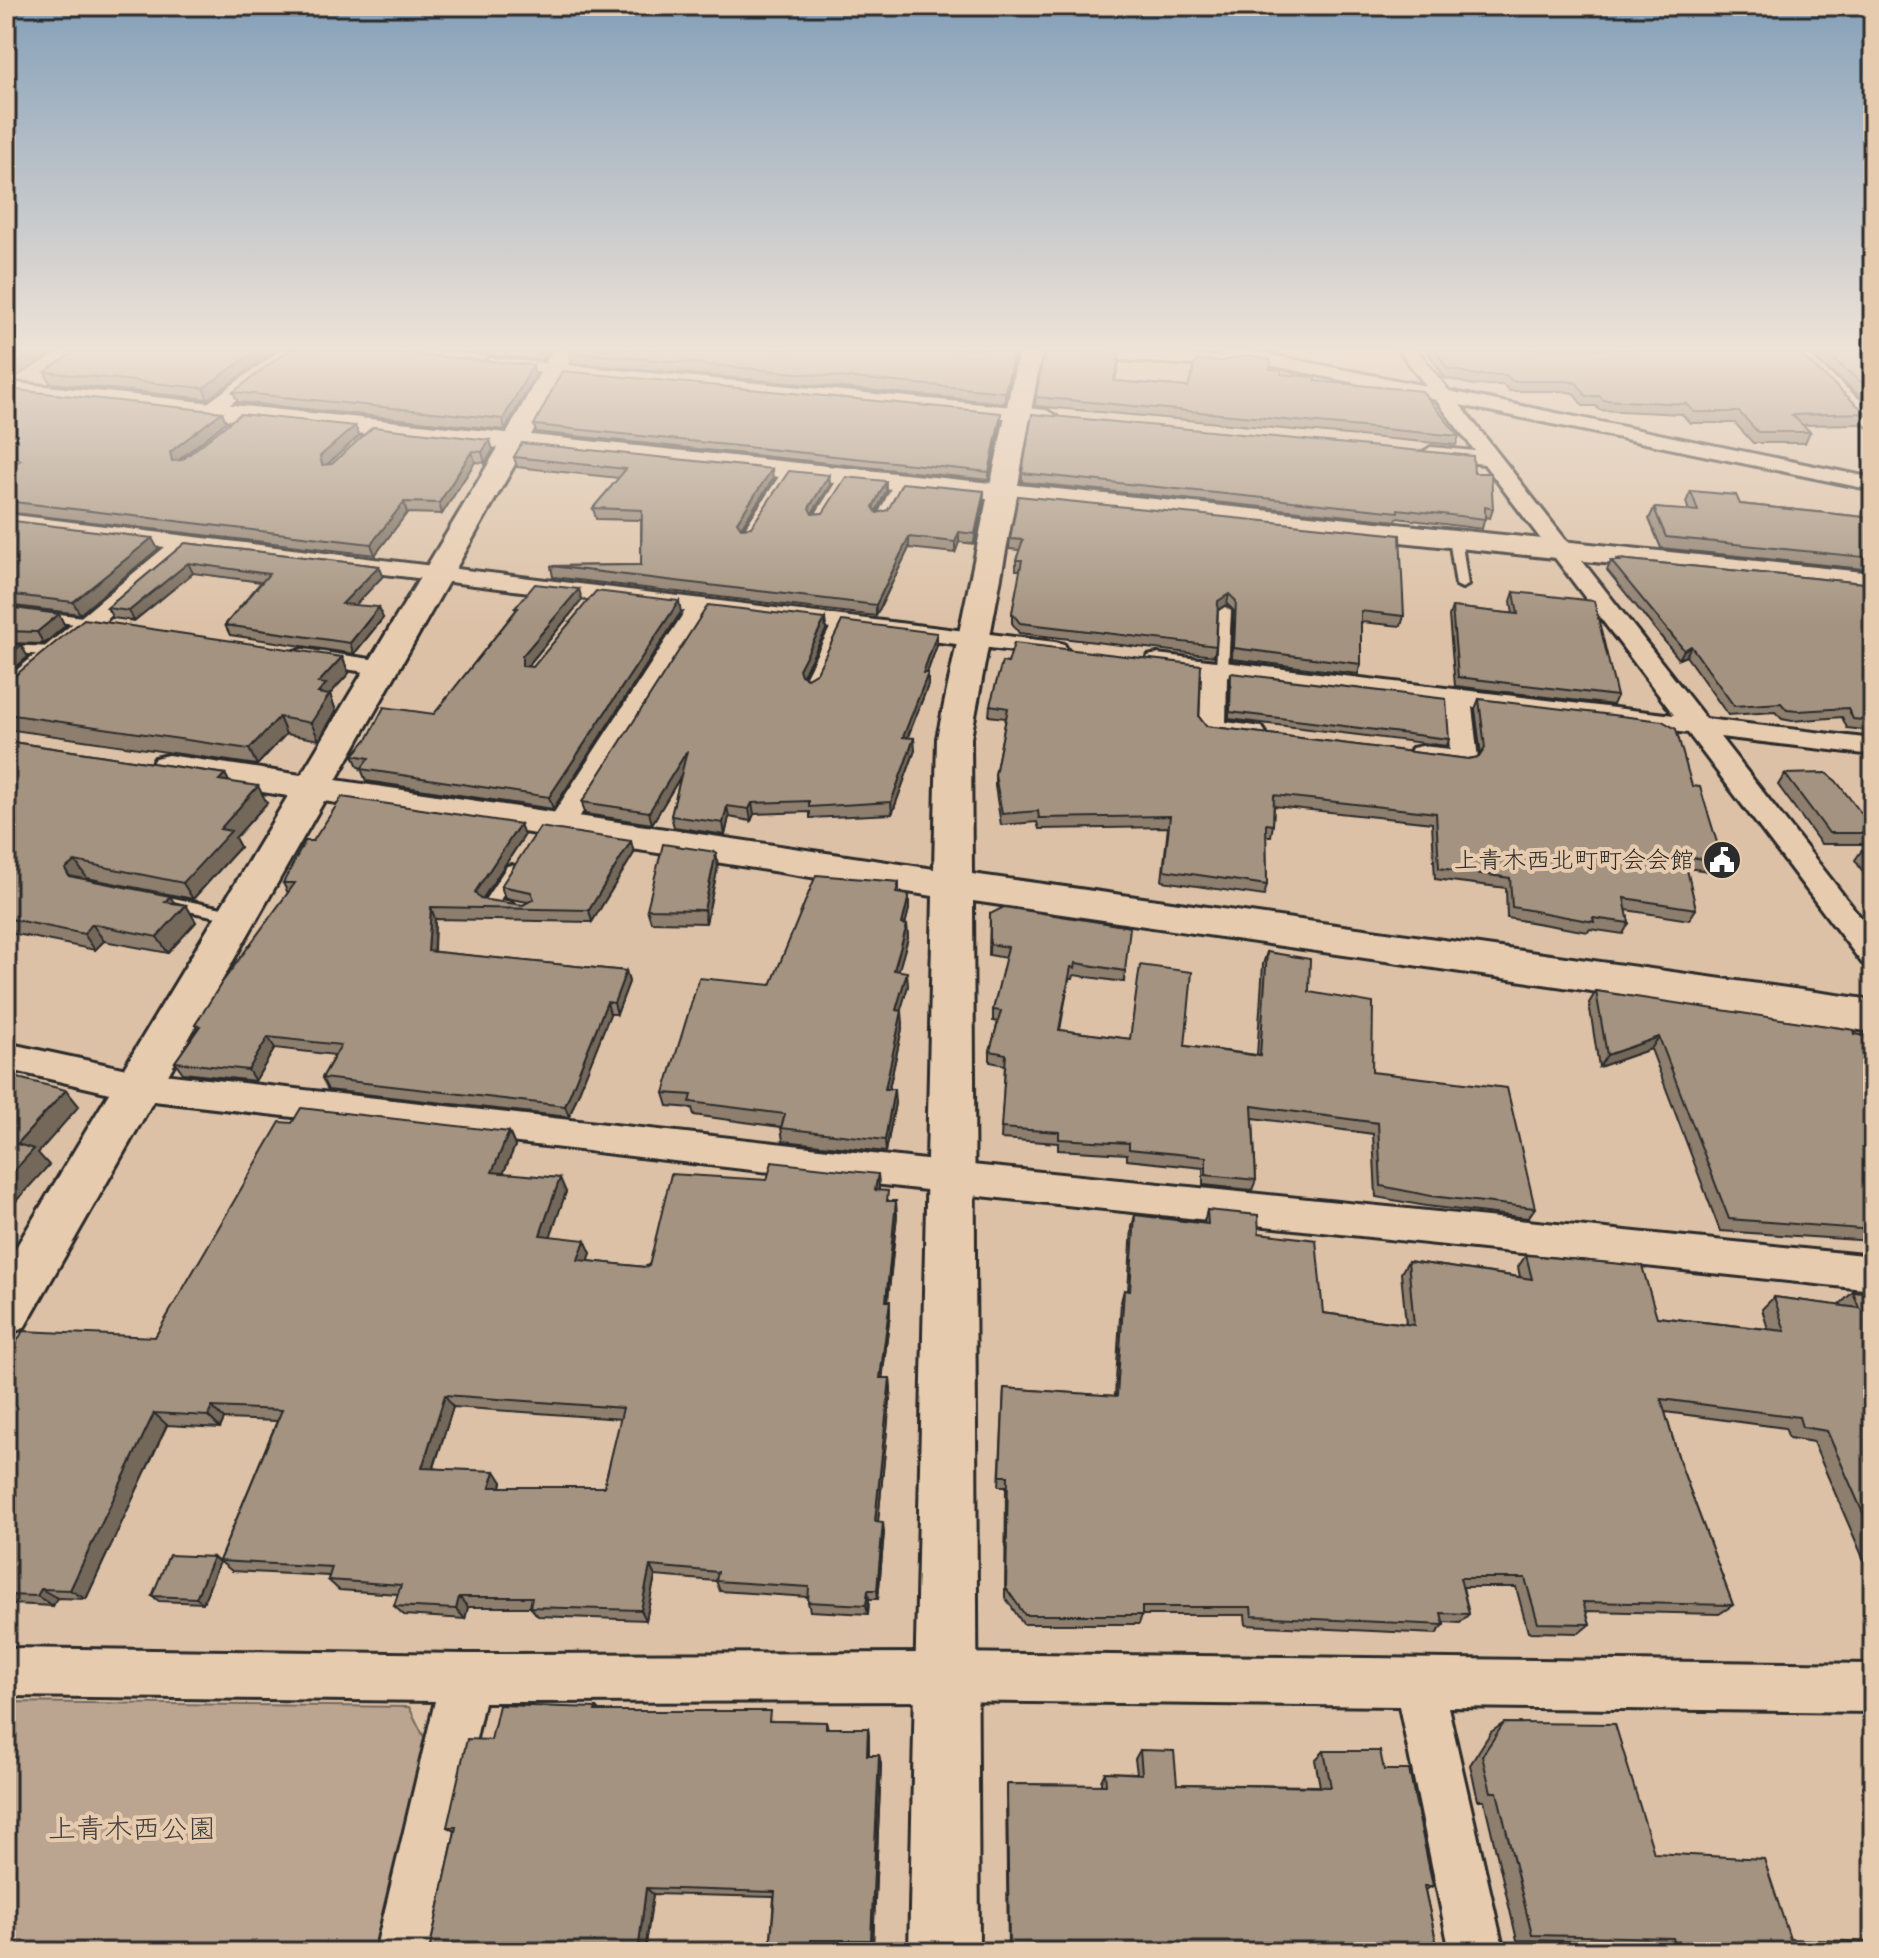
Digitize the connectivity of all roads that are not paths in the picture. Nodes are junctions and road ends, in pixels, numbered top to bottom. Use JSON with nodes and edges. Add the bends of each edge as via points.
{"nodes":[{"id":1,"x":516,"y":440,"type":"edge"},
{"id":2,"x":520,"y":440,"type":"edge"},
{"id":3,"x":1012,"y":440,"type":"edge"},
{"id":4,"x":1478,"y":440,"type":"edge"},
{"id":5,"x":1675,"y":440,"type":"edge"},
{"id":6,"x":1700,"y":440,"type":"edge"},
{"id":7,"x":1412,"y":451,"type":"edge"},
{"id":8,"x":1491,"y":458,"type":"junction"},
{"id":9,"x":790,"y":468,"type":"junction"},
{"id":10,"x":846,"y":474,"type":"junction"},
{"id":11,"x":1873,"y":475,"type":"edge"},
{"id":12,"x":900,"y":480,"type":"junction"},
{"id":13,"x":1873,"y":484,"type":"edge"},
{"id":14,"x":1002,"y":490,"type":"junction"},
{"id":15,"x":881,"y":519,"type":"edge"},
{"id":16,"x":817,"y":520,"type":"edge"},
{"id":17,"x":6,"y":521,"type":"edge"},
{"id":18,"x":746,"y":534,"type":"edge"},
{"id":19,"x":1455,"y":538,"type":"junction"},
{"id":20,"x":186,"y":541,"type":"junction"},
{"id":21,"x":1561,"y":549,"type":"junction"},
{"id":22,"x":438,"y":573,"type":"junction"},
{"id":23,"x":1873,"y":582,"type":"edge"},
{"id":24,"x":1462,"y":585,"type":"dead end"},
{"id":25,"x":701,"y":605,"type":"junction"},
{"id":26,"x":6,"y":611,"type":"edge"},
{"id":27,"x":1225,"y":611,"type":"edge"},
{"id":28,"x":839,"y":622,"type":"junction"},
{"id":29,"x":88,"y":623,"type":"junction"},
{"id":30,"x":118,"y":629,"type":"edge"},
{"id":31,"x":973,"y":639,"type":"junction"},
{"id":32,"x":6,"y":649,"type":"edge"},
{"id":33,"x":54,"y":651,"type":"junction"},
{"id":34,"x":274,"y":652,"type":"edge"},
{"id":35,"x":1079,"y":652,"type":"edge"},
{"id":36,"x":1140,"y":659,"type":"edge"},
{"id":37,"x":384,"y":668,"type":"junction"},
{"id":38,"x":1219,"y":668,"type":"junction"},
{"id":39,"x":809,"y":682,"type":"edge"},
{"id":40,"x":6,"y":692,"type":"edge"},
{"id":41,"x":1458,"y":696,"type":"junction"},
{"id":42,"x":1696,"y":725,"type":"junction"},
{"id":43,"x":1276,"y":736,"type":"edge"},
{"id":44,"x":1873,"y":747,"type":"edge"},
{"id":45,"x":1401,"y":751,"type":"edge"},
{"id":46,"x":128,"y":760,"type":"edge"},
{"id":47,"x":312,"y":787,"type":"junction"},
{"id":48,"x":546,"y":827,"type":"junction"},
{"id":49,"x":520,"y":857,"type":"edge"},
{"id":50,"x":953,"y":885,"type":"junction"},
{"id":51,"x":146,"y":898,"type":"edge"},
{"id":52,"x":527,"y":909,"type":"edge"},
{"id":53,"x":237,"y":916,"type":"junction"},
{"id":54,"x":1873,"y":955,"type":"edge"},
{"id":55,"x":1873,"y":1016,"type":"edge"},
{"id":56,"x":6,"y":1056,"type":"edge"},
{"id":57,"x":136,"y":1085,"type":"junction"},
{"id":58,"x":952,"y":1178,"type":"junction"},
{"id":59,"x":1873,"y":1273,"type":"edge"},
{"id":60,"x":6,"y":1311,"type":"edge"},
{"id":61,"x":6,"y":1672,"type":"edge"},
{"id":62,"x":947,"y":1677,"type":"junction"},
{"id":63,"x":465,"y":1678,"type":"junction"},
{"id":64,"x":1418,"y":1682,"type":"junction"},
{"id":65,"x":1873,"y":1688,"type":"edge"},
{"id":66,"x":402,"y":1952,"type":"edge"},
{"id":67,"x":944,"y":1952,"type":"edge"},
{"id":68,"x":1477,"y":1952,"type":"edge"}],
"edges":[{"from":1,"to":22,"type":"street"},
{"from":2,"to":9,"type":"street"},
{"from":3,"to":14,"type":"street"},
{"from":4,"to":8,"type":"street"},
{"from":5,"to":13,"type":"street"},
{"from":6,"to":11,"type":"street"},
{"from":7,"to":8,"type":"street"},
{"from":8,"to":21,"type":"street"},
{"from":9,"to":10,"type":"street"},
{"from":9,"to":18,"type":"lane"},
{"from":10,"to":12,"type":"street"},
{"from":10,"to":16,"type":"lane"},
{"from":12,"to":14,"type":"street"},
{"from":12,"to":15,"type":"lane"},
{"from":14,"to":19,"type":"street"},
{"from":14,"to":31,"type":"street"},
{"from":17,"to":20,"type":"street"},
{"from":19,"to":21,"type":"street"},
{"from":19,"to":24,"type":"lane"},
{"from":20,"to":22,"type":"street"},
{"from":20,"to":29,"type":"street"},
{"from":21,"to":23,"type":"street"},
{"from":21,"to":42,"type":"street"},
{"from":22,"to":25,"type":"street","via":[[593,598]]},
{"from":22,"to":37,"type":"street"},
{"from":25,"to":28,"type":"street"},
{"from":25,"to":48,"type":"street"},
{"from":26,"to":29,"type":"lane"},
{"from":27,"to":38,"type":"lane"},
{"from":28,"to":31,"type":"street"},
{"from":28,"to":39,"type":"lane"},
{"from":29,"to":30,"type":"street"},
{"from":29,"to":33,"type":"street"},
{"from":31,"to":35,"type":"street"},
{"from":31,"to":50,"type":"street","via":[[954,738]]},
{"from":32,"to":33,"type":"lane"},
{"from":33,"to":40,"type":"street"},
{"from":34,"to":37,"type":"street"},
{"from":36,"to":38,"type":"street"},
{"from":37,"to":47,"type":"street"},
{"from":38,"to":41,"type":"street"},
{"from":38,"to":43,"type":"street","via":[[1213,728]]},
{"from":41,"to":42,"type":"street"},
{"from":41,"to":45,"type":"street","via":[[1464,759]]},
{"from":42,"to":44,"type":"street"},
{"from":42,"to":54,"type":"street"},
{"from":46,"to":47,"type":"street"},
{"from":47,"to":48,"type":"street"},
{"from":47,"to":53,"type":"street"},
{"from":48,"to":50,"type":"street"},
{"from":49,"to":52,"type":"lane","via":[[490,904]]},
{"from":50,"to":55,"type":"street"},
{"from":50,"to":58,"type":"street"},
{"from":51,"to":53,"type":"lane"},
{"from":53,"to":57,"type":"street"},
{"from":56,"to":57,"type":"street"},
{"from":57,"to":58,"type":"street"},
{"from":57,"to":60,"type":"street"},
{"from":58,"to":59,"type":"street"},
{"from":58,"to":62,"type":"street"},
{"from":61,"to":63,"type":"street"},
{"from":62,"to":63,"type":"street"},
{"from":62,"to":64,"type":"street"},
{"from":62,"to":67,"type":"street"},
{"from":63,"to":66,"type":"street"},
{"from":64,"to":65,"type":"street"},
{"from":64,"to":68,"type":"street"}]}
